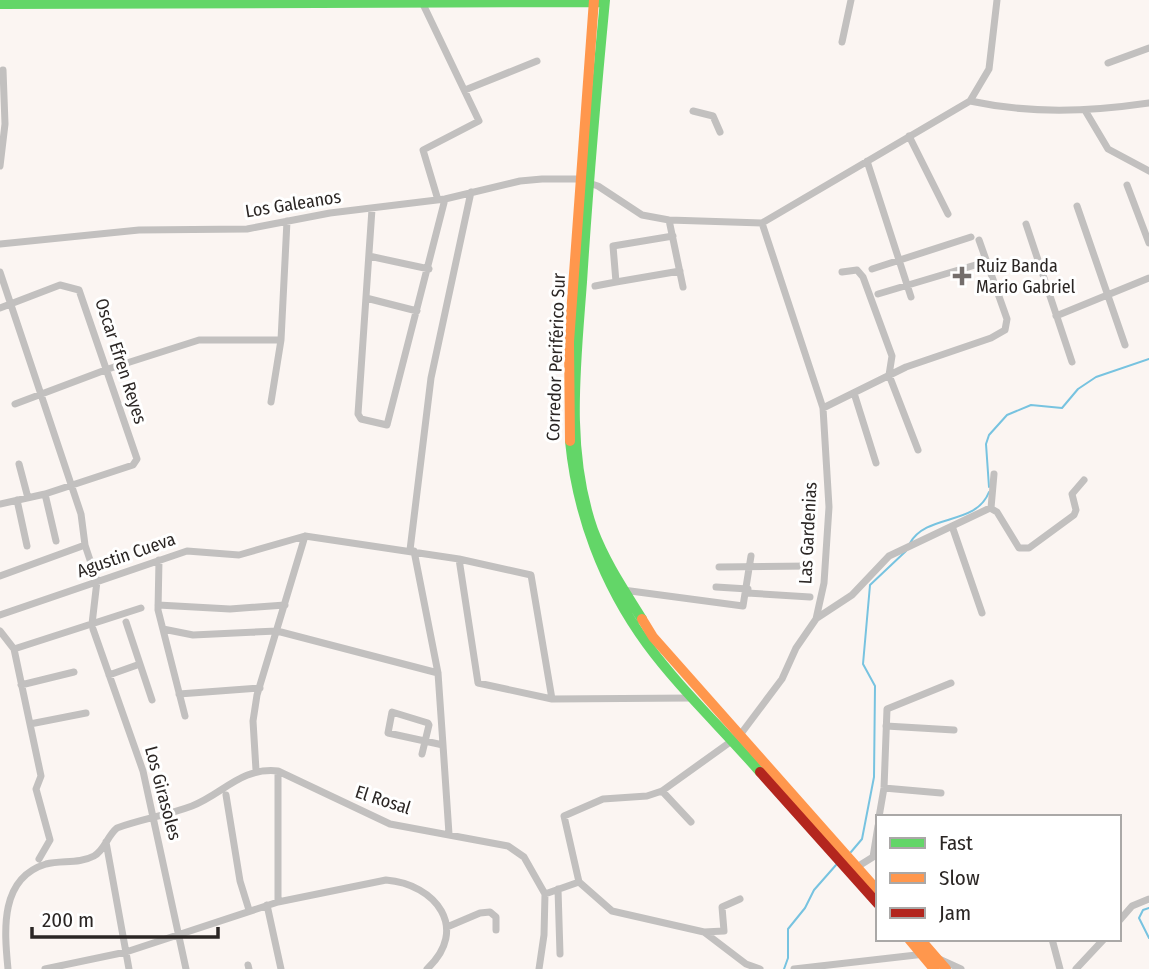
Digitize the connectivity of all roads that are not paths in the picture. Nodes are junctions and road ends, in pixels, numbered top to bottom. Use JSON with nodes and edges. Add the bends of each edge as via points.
{"nodes":[{"id":1,"x":421,"y":0,"type":"edge"},
{"id":2,"x":850,"y":0,"type":"edge"},
{"id":3,"x":997,"y":0,"type":"edge"},
{"id":4,"x":594,"y":1,"type":"edge"},
{"id":5,"x":605,"y":1,"type":"edge"},
{"id":6,"x":6,"y":3,"type":"edge"},
{"id":7,"x":842,"y":42,"type":"dead end"},
{"id":8,"x":1149,"y":48,"type":"edge"},
{"id":9,"x":537,"y":61,"type":"dead end"},
{"id":10,"x":1108,"y":64,"type":"dead end"},
{"id":11,"x":3,"y":70,"type":"dead end"},
{"id":12,"x":465,"y":90,"type":"junction"},
{"id":13,"x":970,"y":101,"type":"junction"},
{"id":14,"x":1149,"y":103,"type":"edge"},
{"id":15,"x":693,"y":111,"type":"dead end"},
{"id":16,"x":1086,"y":112,"type":"junction"},
{"id":17,"x":720,"y":132,"type":"dead end"},
{"id":18,"x":909,"y":136,"type":"junction"},
{"id":19,"x":867,"y":161,"type":"junction"},
{"id":20,"x":0,"y":166,"type":"edge"},
{"id":21,"x":1149,"y":171,"type":"edge"},
{"id":22,"x":584,"y":182,"type":"junction"},
{"id":23,"x":1127,"y":186,"type":"dead end"},
{"id":24,"x":471,"y":192,"type":"junction"},
{"id":25,"x":442,"y":199,"type":"junction"},
{"id":26,"x":1077,"y":206,"type":"dead end"},
{"id":27,"x":372,"y":209,"type":"junction"},
{"id":28,"x":948,"y":214,"type":"dead end"},
{"id":29,"x":1149,"y":214,"type":"edge"},
{"id":30,"x":1140,"y":218,"type":"junction"},
{"id":31,"x":670,"y":220,"type":"junction"},
{"id":32,"x":287,"y":221,"type":"junction"},
{"id":33,"x":762,"y":223,"type":"junction"},
{"id":34,"x":1026,"y":224,"type":"dead end"},
{"id":35,"x":673,"y":236,"type":"junction"},
{"id":36,"x":1149,"y":243,"type":"edge"},
{"id":37,"x":0,"y":244,"type":"edge"},
{"id":38,"x":369,"y":257,"type":"junction"},
{"id":39,"x":899,"y":260,"type":"junction"},
{"id":40,"x":982,"y":263,"type":"dead end"},
{"id":41,"x":872,"y":269,"type":"dead end"},
{"id":42,"x":429,"y":270,"type":"junction"},
{"id":43,"x":680,"y":271,"type":"junction"},
{"id":44,"x":0,"y":272,"type":"edge"},
{"id":45,"x":842,"y":272,"type":"dead end"},
{"id":46,"x":1149,"y":278,"type":"edge"},
{"id":47,"x":616,"y":282,"type":"junction"},
{"id":48,"x":595,"y":286,"type":"dead end"},
{"id":49,"x":907,"y":286,"type":"junction"},
{"id":50,"x":683,"y":287,"type":"dead end"},
{"id":51,"x":878,"y":294,"type":"dead end"},
{"id":52,"x":1107,"y":295,"type":"junction"},
{"id":53,"x":911,"y":297,"type":"dead end"},
{"id":54,"x":366,"y":298,"type":"junction"},
{"id":55,"x":12,"y":303,"type":"junction"},
{"id":56,"x":0,"y":308,"type":"edge"},
{"id":57,"x":417,"y":311,"type":"junction"},
{"id":58,"x":1056,"y":316,"type":"junction"},
{"id":59,"x":281,"y":340,"type":"junction"},
{"id":60,"x":1125,"y":345,"type":"dead end"},
{"id":61,"x":1072,"y":362,"type":"dead end"},
{"id":62,"x":108,"y":369,"type":"junction"},
{"id":63,"x":889,"y":375,"type":"junction"},
{"id":64,"x":854,"y":393,"type":"junction"},
{"id":65,"x":42,"y":395,"type":"junction"},
{"id":66,"x":271,"y":402,"type":"dead end"},
{"id":67,"x":15,"y":404,"type":"dead end"},
{"id":68,"x":823,"y":408,"type":"junction"},
{"id":69,"x":918,"y":450,"type":"dead end"},
{"id":70,"x":876,"y":463,"type":"dead end"},
{"id":71,"x":19,"y":464,"type":"dead end"},
{"id":72,"x":994,"y":474,"type":"dead end"},
{"id":73,"x":1084,"y":480,"type":"dead end"},
{"id":74,"x":73,"y":485,"type":"junction"},
{"id":75,"x":45,"y":494,"type":"junction"},
{"id":76,"x":28,"y":498,"type":"junction"},
{"id":77,"x":18,"y":500,"type":"junction"},
{"id":78,"x":0,"y":504,"type":"edge"},
{"id":79,"x":991,"y":509,"type":"junction"},
{"id":80,"x":952,"y":526,"type":"junction"},
{"id":81,"x":305,"y":536,"type":"junction"},
{"id":82,"x":56,"y":541,"type":"dead end"},
{"id":83,"x":85,"y":545,"type":"junction"},
{"id":84,"x":26,"y":546,"type":"dead end"},
{"id":85,"x":412,"y":550,"type":"junction"},
{"id":86,"x":751,"y":556,"type":"dead end"},
{"id":87,"x":159,"y":559,"type":"junction"},
{"id":88,"x":459,"y":559,"type":"junction"},
{"id":89,"x":810,"y":566,"type":"dead end"},
{"id":90,"x":719,"y":567,"type":"dead end"},
{"id":91,"x":751,"y":567,"type":"junction"},
{"id":92,"x":0,"y":576,"type":"edge"},
{"id":93,"x":97,"y":581,"type":"junction"},
{"id":94,"x":716,"y":587,"type":"dead end"},
{"id":95,"x":623,"y":590,"type":"junction"},
{"id":96,"x":748,"y":591,"type":"junction"},
{"id":97,"x":810,"y":597,"type":"dead end"},
{"id":98,"x":158,"y":605,"type":"junction"},
{"id":99,"x":285,"y":605,"type":"junction"},
{"id":100,"x":141,"y":608,"type":"dead end"},
{"id":101,"x":982,"y":613,"type":"dead end"},
{"id":102,"x":0,"y":615,"type":"edge"},
{"id":103,"x":816,"y":619,"type":"junction"},
{"id":104,"x":127,"y":621,"type":"dead end"},
{"id":105,"x":92,"y":626,"type":"junction"},
{"id":106,"x":163,"y":629,"type":"junction"},
{"id":107,"x":0,"y":631,"type":"edge"},
{"id":108,"x":277,"y":631,"type":"junction"},
{"id":109,"x":14,"y":649,"type":"junction"},
{"id":110,"x":140,"y":664,"type":"junction"},
{"id":111,"x":74,"y":672,"type":"dead end"},
{"id":112,"x":438,"y":673,"type":"junction"},
{"id":113,"x":109,"y":675,"type":"junction"},
{"id":114,"x":951,"y":683,"type":"dead end"},
{"id":115,"x":21,"y":685,"type":"junction"},
{"id":116,"x":260,"y":688,"type":"junction"},
{"id":117,"x":179,"y":694,"type":"junction"},
{"id":118,"x":692,"y":698,"type":"junction"},
{"id":119,"x":552,"y":699,"type":"junction"},
{"id":120,"x":152,"y":700,"type":"dead end"},
{"id":121,"x":86,"y":713,"type":"dead end"},
{"id":122,"x":185,"y":716,"type":"dead end"},
{"id":123,"x":30,"y":724,"type":"junction"},
{"id":124,"x":886,"y":726,"type":"junction"},
{"id":125,"x":954,"y":730,"type":"dead end"},
{"id":126,"x":735,"y":737,"type":"junction"},
{"id":127,"x":424,"y":742,"type":"junction"},
{"id":128,"x":443,"y":745,"type":"junction"},
{"id":129,"x":422,"y":754,"type":"dead end"},
{"id":130,"x":256,"y":771,"type":"junction"},
{"id":131,"x":278,"y":771,"type":"junction"},
{"id":132,"x":884,"y":788,"type":"junction"},
{"id":133,"x":662,"y":790,"type":"junction"},
{"id":134,"x":941,"y":793,"type":"dead end"},
{"id":135,"x":226,"y":795,"type":"dead end"},
{"id":136,"x":879,"y":815,"type":"edge"},
{"id":137,"x":154,"y":817,"type":"junction"},
{"id":138,"x":691,"y":822,"type":"dead end"},
{"id":139,"x":449,"y":834,"type":"junction"},
{"id":140,"x":106,"y":842,"type":"junction"},
{"id":141,"x":875,"y":856,"type":"edge"},
{"id":142,"x":39,"y":859,"type":"dead end"},
{"id":143,"x":858,"y":867,"type":"junction"},
{"id":144,"x":579,"y":882,"type":"junction"},
{"id":145,"x":558,"y":889,"type":"junction"},
{"id":146,"x":876,"y":889,"type":"edge"},
{"id":147,"x":545,"y":894,"type":"junction"},
{"id":148,"x":740,"y":899,"type":"dead end"},
{"id":149,"x":1149,"y":899,"type":"edge"},
{"id":150,"x":278,"y":902,"type":"junction"},
{"id":151,"x":876,"y":902,"type":"edge"},
{"id":152,"x":267,"y":905,"type":"junction"},
{"id":153,"x":2,"y":910,"type":"edge"},
{"id":154,"x":249,"y":910,"type":"junction"},
{"id":155,"x":1121,"y":919,"type":"edge"},
{"id":156,"x":447,"y":927,"type":"junction"},
{"id":157,"x":496,"y":930,"type":"dead end"},
{"id":158,"x":180,"y":932,"type":"junction"},
{"id":159,"x":704,"y":932,"type":"junction"},
{"id":160,"x":911,"y":941,"type":"edge"},
{"id":161,"x":922,"y":941,"type":"edge"},
{"id":162,"x":1053,"y":941,"type":"edge"},
{"id":163,"x":1102,"y":941,"type":"edge"},
{"id":164,"x":126,"y":952,"type":"junction"},
{"id":165,"x":560,"y":954,"type":"dead end"},
{"id":166,"x":922,"y":954,"type":"junction"},
{"id":167,"x":935,"y":957,"type":"junction"},
{"id":168,"x":64,"y":966,"type":"edge"},
{"id":169,"x":8,"y":969,"type":"edge"},
{"id":170,"x":45,"y":969,"type":"edge"},
{"id":171,"x":130,"y":969,"type":"edge"},
{"id":172,"x":186,"y":969,"type":"edge"},
{"id":173,"x":281,"y":969,"type":"edge"},
{"id":174,"x":427,"y":969,"type":"edge"},
{"id":175,"x":539,"y":969,"type":"edge"},
{"id":176,"x":760,"y":969,"type":"edge"},
{"id":177,"x":794,"y":969,"type":"edge"},
{"id":178,"x":934,"y":969,"type":"edge"},
{"id":179,"x":946,"y":969,"type":"edge"},
{"id":180,"x":961,"y":969,"type":"edge"},
{"id":181,"x":1060,"y":969,"type":"edge"},
{"id":182,"x":1076,"y":969,"type":"edge"}],
"edges":[{"from":1,"to":4,"type":"main road"},
{"from":1,"to":6,"type":"main road"},
{"from":1,"to":12,"type":"street"},
{"from":2,"to":7,"type":"street"},
{"from":3,"to":13,"type":"street","via":[[989,69]]},
{"from":4,"to":5,"type":"main road"},
{"from":4,"to":22,"type":"main road","name":"Corredor Periférico Sur"},
{"from":5,"to":22,"type":"main road","name":"Corredor Periférico Sur"},
{"from":8,"to":10,"type":"street"},
{"from":9,"to":12,"type":"street"},
{"from":11,"to":20,"type":"street","via":[[5,124]]},
{"from":12,"to":25,"type":"street","via":[[478,124],[423,150]]},
{"from":13,"to":16,"type":"street","via":[[1027,110]]},
{"from":13,"to":18,"type":"street"},
{"from":14,"to":16,"type":"street"},
{"from":15,"to":17,"type":"street","via":[[713,116]]},
{"from":16,"to":21,"type":"street","via":[[1108,149]]},
{"from":18,"to":19,"type":"street"},
{"from":18,"to":28,"type":"street"},
{"from":19,"to":33,"type":"street"},
{"from":19,"to":39,"type":"street"},
{"from":22,"to":24,"type":"street","name":"Los Galeanos","via":[[520,181]]},
{"from":22,"to":31,"type":"street","via":[[642,215]]},
{"from":22,"to":95,"type":"main road","name":"Corredor Periférico Sur","via":[[576,448],[593,530]]},
{"from":22,"to":118,"type":"main road","name":"Corredor Periférico Sur","via":[[567,401],[568,449],[577,495],[586,531],[624,610]]},
{"from":23,"to":30,"type":"street"},
{"from":24,"to":25,"type":"street","name":"Los Galeanos"},
{"from":24,"to":85,"type":"street","via":[[431,378]]},
{"from":25,"to":27,"type":"street","name":"Los Galeanos"},
{"from":25,"to":42,"type":"street"},
{"from":26,"to":52,"type":"street"},
{"from":27,"to":32,"type":"street","name":"Los Galeanos"},
{"from":27,"to":38,"type":"street"},
{"from":29,"to":30,"type":"street"},
{"from":30,"to":36,"type":"street"},
{"from":31,"to":33,"type":"street"},
{"from":31,"to":35,"type":"street"},
{"from":32,"to":37,"type":"street","name":"Los Galeanos","via":[[247,229],[139,230]]},
{"from":32,"to":59,"type":"street"},
{"from":33,"to":68,"type":"street","name":"Las Gardenias"},
{"from":34,"to":58,"type":"street"},
{"from":35,"to":43,"type":"street"},
{"from":35,"to":47,"type":"street","via":[[612,246]]},
{"from":38,"to":42,"type":"street"},
{"from":38,"to":54,"type":"street"},
{"from":39,"to":41,"type":"street"},
{"from":39,"to":49,"type":"street"},
{"from":39,"to":63,"type":"street","via":[[975,239],[1007,319],[1005,330]]},
{"from":40,"to":49,"type":"street"},
{"from":42,"to":57,"type":"street"},
{"from":43,"to":47,"type":"street"},
{"from":43,"to":50,"type":"street"},
{"from":44,"to":55,"type":"street"},
{"from":45,"to":63,"type":"street","via":[[857,270],[863,277],[892,356]]},
{"from":46,"to":52,"type":"street"},
{"from":47,"to":48,"type":"street"},
{"from":49,"to":51,"type":"street"},
{"from":49,"to":53,"type":"street"},
{"from":52,"to":58,"type":"street"},
{"from":52,"to":60,"type":"street"},
{"from":54,"to":57,"type":"street"},
{"from":54,"to":57,"type":"street","via":[[360,419],[390,424]]},
{"from":55,"to":56,"type":"street"},
{"from":55,"to":62,"type":"street","name":"Oscar Efren Reyes","via":[[60,285],[73,286],[83,295]]},
{"from":55,"to":65,"type":"street"},
{"from":58,"to":61,"type":"street"},
{"from":59,"to":62,"type":"street","via":[[198,340]]},
{"from":59,"to":66,"type":"street"},
{"from":62,"to":65,"type":"street"},
{"from":62,"to":74,"type":"street","name":"Oscar Efren Reyes","via":[[136,463]]},
{"from":63,"to":64,"type":"street"},
{"from":63,"to":69,"type":"street"},
{"from":64,"to":68,"type":"street"},
{"from":64,"to":70,"type":"street"},
{"from":65,"to":67,"type":"street"},
{"from":65,"to":74,"type":"street"},
{"from":68,"to":103,"type":"street","name":"Las Gardenias","via":[[829,507],[824,583]]},
{"from":71,"to":76,"type":"street"},
{"from":72,"to":79,"type":"street"},
{"from":73,"to":79,"type":"street","via":[[1072,494],[1074,515],[1030,548],[1019,548]]},
{"from":74,"to":75,"type":"street"},
{"from":74,"to":83,"type":"street"},
{"from":75,"to":76,"type":"street"},
{"from":75,"to":82,"type":"street"},
{"from":76,"to":77,"type":"street"},
{"from":77,"to":78,"type":"street"},
{"from":77,"to":84,"type":"street"},
{"from":79,"to":80,"type":"street"},
{"from":80,"to":101,"type":"street"},
{"from":80,"to":103,"type":"street","via":[[889,556],[852,595]]},
{"from":81,"to":85,"type":"street"},
{"from":81,"to":87,"type":"street","name":"Agustin Cueva","via":[[239,555],[187,551]]},
{"from":81,"to":99,"type":"street"},
{"from":83,"to":92,"type":"street"},
{"from":83,"to":93,"type":"street"},
{"from":85,"to":88,"type":"street"},
{"from":85,"to":112,"type":"street"},
{"from":86,"to":91,"type":"street"},
{"from":87,"to":93,"type":"street","name":"Agustin Cueva"},
{"from":87,"to":98,"type":"street"},
{"from":88,"to":119,"type":"street","via":[[531,575]]},
{"from":88,"to":119,"type":"street","via":[[478,683]]},
{"from":89,"to":91,"type":"street"},
{"from":90,"to":91,"type":"street"},
{"from":91,"to":96,"type":"street"},
{"from":93,"to":102,"type":"street","name":"Agustin Cueva"},
{"from":93,"to":105,"type":"street"},
{"from":94,"to":96,"type":"street"},
{"from":95,"to":96,"type":"street","via":[[740,606],[746,603]]},
{"from":95,"to":126,"type":"main road","name":"Corredor Periférico Sur","via":[[653,637]]},
{"from":96,"to":97,"type":"street"},
{"from":98,"to":99,"type":"street","via":[[230,609]]},
{"from":98,"to":106,"type":"street"},
{"from":99,"to":108,"type":"street"},
{"from":100,"to":105,"type":"street"},
{"from":103,"to":126,"type":"street","name":"Las Gardenias","via":[[782,679]]},
{"from":104,"to":110,"type":"street"},
{"from":105,"to":109,"type":"street"},
{"from":105,"to":113,"type":"street","name":"Los Girasoles"},
{"from":106,"to":108,"type":"street","via":[[192,635]]},
{"from":106,"to":117,"type":"street"},
{"from":107,"to":109,"type":"street"},
{"from":108,"to":112,"type":"street"},
{"from":108,"to":116,"type":"street"},
{"from":109,"to":115,"type":"street"},
{"from":110,"to":113,"type":"street"},
{"from":110,"to":120,"type":"street"},
{"from":111,"to":115,"type":"street"},
{"from":112,"to":128,"type":"street"},
{"from":113,"to":137,"type":"street","name":"Los Girasoles"},
{"from":114,"to":124,"type":"street","via":[[890,706]]},
{"from":115,"to":123,"type":"street"},
{"from":116,"to":117,"type":"street"},
{"from":116,"to":130,"type":"street","via":[[253,721]]},
{"from":117,"to":122,"type":"street"},
{"from":118,"to":119,"type":"street"},
{"from":118,"to":126,"type":"main road","name":"Corredor Periférico Sur"},
{"from":121,"to":123,"type":"street"},
{"from":123,"to":142,"type":"street","via":[[41,776],[36,789],[50,840]]},
{"from":124,"to":125,"type":"street"},
{"from":124,"to":132,"type":"street"},
{"from":126,"to":133,"type":"street","name":"Las Gardenias"},
{"from":126,"to":143,"type":"main road","name":"Corredor Periférico Sur"},
{"from":126,"to":151,"type":"main road","name":"Corredor Periférico Sur"},
{"from":127,"to":127,"type":"street","via":[[426,721],[392,712],[388,733]]},
{"from":127,"to":128,"type":"street"},
{"from":127,"to":129,"type":"street"},
{"from":128,"to":139,"type":"street"},
{"from":130,"to":131,"type":"street","name":"El Rosal"},
{"from":130,"to":137,"type":"street","name":"El Rosal","via":[[195,805]]},
{"from":131,"to":139,"type":"street","name":"El Rosal","via":[[390,824]]},
{"from":131,"to":150,"type":"street"},
{"from":132,"to":134,"type":"street"},
{"from":132,"to":136,"type":"street"},
{"from":133,"to":138,"type":"street"},
{"from":133,"to":144,"type":"street","via":[[647,796],[603,799],[564,816]]},
{"from":135,"to":154,"type":"street"},
{"from":137,"to":140,"type":"street","name":"El Rosal","via":[[117,828]]},
{"from":137,"to":158,"type":"street","name":"Los Girasoles"},
{"from":139,"to":147,"type":"street","name":"El Rosal","via":[[517,851]]},
{"from":140,"to":153,"type":"street","name":"El Rosal","via":[[101,852],[87,859],[46,864],[27,873]]},
{"from":140,"to":164,"type":"street"},
{"from":141,"to":143,"type":"street"},
{"from":143,"to":146,"type":"main road","name":"Corredor Periférico Sur"},
{"from":144,"to":145,"type":"street"},
{"from":144,"to":159,"type":"street","via":[[612,911]]},
{"from":145,"to":147,"type":"street"},
{"from":145,"to":165,"type":"street"},
{"from":147,"to":175,"type":"street"},
{"from":148,"to":159,"type":"street","via":[[722,906],[724,931]]},
{"from":149,"to":155,"type":"street","via":[[1132,906]]},
{"from":150,"to":152,"type":"street"},
{"from":150,"to":156,"type":"street","via":[[370,882],[403,881],[439,905]]},
{"from":152,"to":154,"type":"street"},
{"from":152,"to":173,"type":"street"},
{"from":153,"to":169,"type":"street"},
{"from":154,"to":158,"type":"street"},
{"from":156,"to":157,"type":"street","via":[[490,912],[496,917]]},
{"from":156,"to":174,"type":"street","via":[[436,961]]},
{"from":158,"to":164,"type":"street"},
{"from":158,"to":172,"type":"street","name":"Los Girasoles"},
{"from":159,"to":176,"type":"street","via":[[746,964]]},
{"from":160,"to":166,"type":"main road"},
{"from":161,"to":167,"type":"main road"},
{"from":162,"to":181,"type":"street"},
{"from":163,"to":182,"type":"street"},
{"from":164,"to":168,"type":"street"},
{"from":164,"to":171,"type":"street"},
{"from":166,"to":167,"type":"street"},
{"from":166,"to":177,"type":"street"},
{"from":166,"to":178,"type":"main road"},
{"from":167,"to":179,"type":"main road"},
{"from":167,"to":180,"type":"street"},
{"from":168,"to":170,"type":"street"}]}
